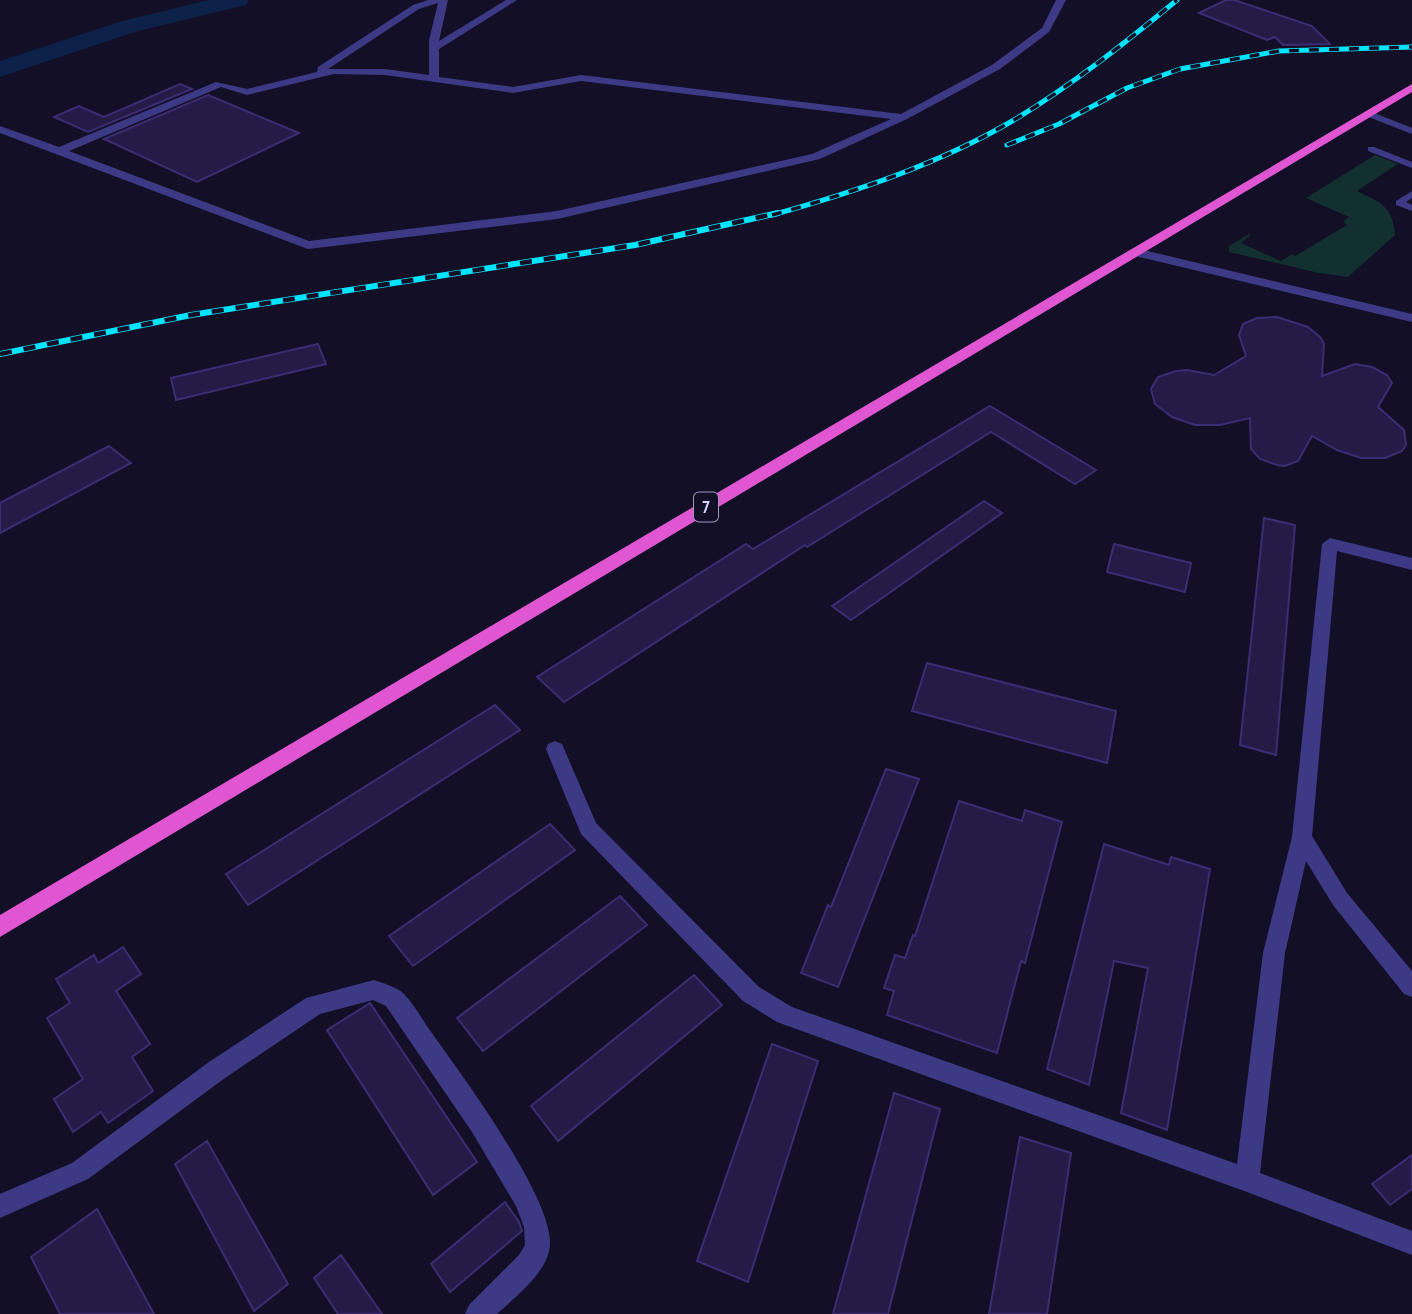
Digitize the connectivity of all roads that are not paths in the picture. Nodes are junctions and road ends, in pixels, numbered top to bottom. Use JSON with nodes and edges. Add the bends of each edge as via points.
{"nodes":[{"id":1,"x":438,"y":0,"type":"edge"},
{"id":2,"x":443,"y":0,"type":"edge"},
{"id":3,"x":512,"y":0,"type":"edge"},
{"id":4,"x":1061,"y":0,"type":"edge"},
{"id":5,"x":434,"y":48,"type":"junction"},
{"id":6,"x":323,"y":74,"type":"junction"},
{"id":7,"x":434,"y":78,"type":"junction"},
{"id":8,"x":1412,"y":87,"type":"edge"},
{"id":9,"x":1369,"y":114,"type":"junction"},
{"id":10,"x":902,"y":117,"type":"junction"},
{"id":11,"x":0,"y":128,"type":"edge"},
{"id":12,"x":1412,"y":131,"type":"edge"},
{"id":13,"x":1371,"y":149,"type":"dead end"},
{"id":14,"x":60,"y":151,"type":"junction"},
{"id":15,"x":1412,"y":165,"type":"edge"},
{"id":16,"x":1412,"y":194,"type":"edge"},
{"id":17,"x":1412,"y":208,"type":"edge"},
{"id":18,"x":1135,"y":252,"type":"junction"},
{"id":19,"x":1412,"y":318,"type":"edge"},
{"id":20,"x":1412,"y":564,"type":"edge"},
{"id":21,"x":555,"y":749,"type":"dead end"},
{"id":22,"x":1302,"y":837,"type":"junction"},
{"id":23,"x":0,"y":927,"type":"edge"},
{"id":24,"x":1412,"y":987,"type":"edge"},
{"id":25,"x":1247,"y":1180,"type":"junction"},
{"id":26,"x":0,"y":1206,"type":"edge"},
{"id":27,"x":1412,"y":1243,"type":"edge"},
{"id":28,"x":478,"y":1314,"type":"edge"}],
"edges":[{"from":1,"to":6,"type":"street","via":[[416,7],[322,69]]},
{"from":2,"to":5,"type":"street"},
{"from":3,"to":5,"type":"street"},
{"from":4,"to":10,"type":"street","via":[[1045,30],[1006,60]]},
{"from":5,"to":7,"type":"street"},
{"from":6,"to":7,"type":"street","via":[[385,72]]},
{"from":6,"to":14,"type":"street","via":[[247,92],[220,84]]},
{"from":7,"to":10,"type":"street","via":[[513,90],[581,78]]},
{"from":8,"to":9,"type":"highway","number":"7"},
{"from":9,"to":12,"type":"lane"},
{"from":9,"to":18,"type":"highway","number":"7"},
{"from":10,"to":14,"type":"street","via":[[816,157],[557,215],[308,245]]},
{"from":11,"to":14,"type":"street"},
{"from":13,"to":15,"type":"lane"},
{"from":16,"to":17,"type":"lane","via":[[1399,203]]},
{"from":18,"to":19,"type":"street"},
{"from":18,"to":23,"type":"highway","number":"7"},
{"from":20,"to":22,"type":"street","via":[[1330,544]]},
{"from":21,"to":25,"type":"street","via":[[588,828],[751,994],[785,1015]]},
{"from":22,"to":24,"type":"street","via":[[1340,899]]},
{"from":22,"to":25,"type":"street","via":[[1274,953]]},
{"from":25,"to":27,"type":"street"},
{"from":26,"to":28,"type":"street","via":[[80,1171],[314,1005],[374,990],[394,999],[513,1175],[535,1217],[539,1244],[532,1259]]}]}
